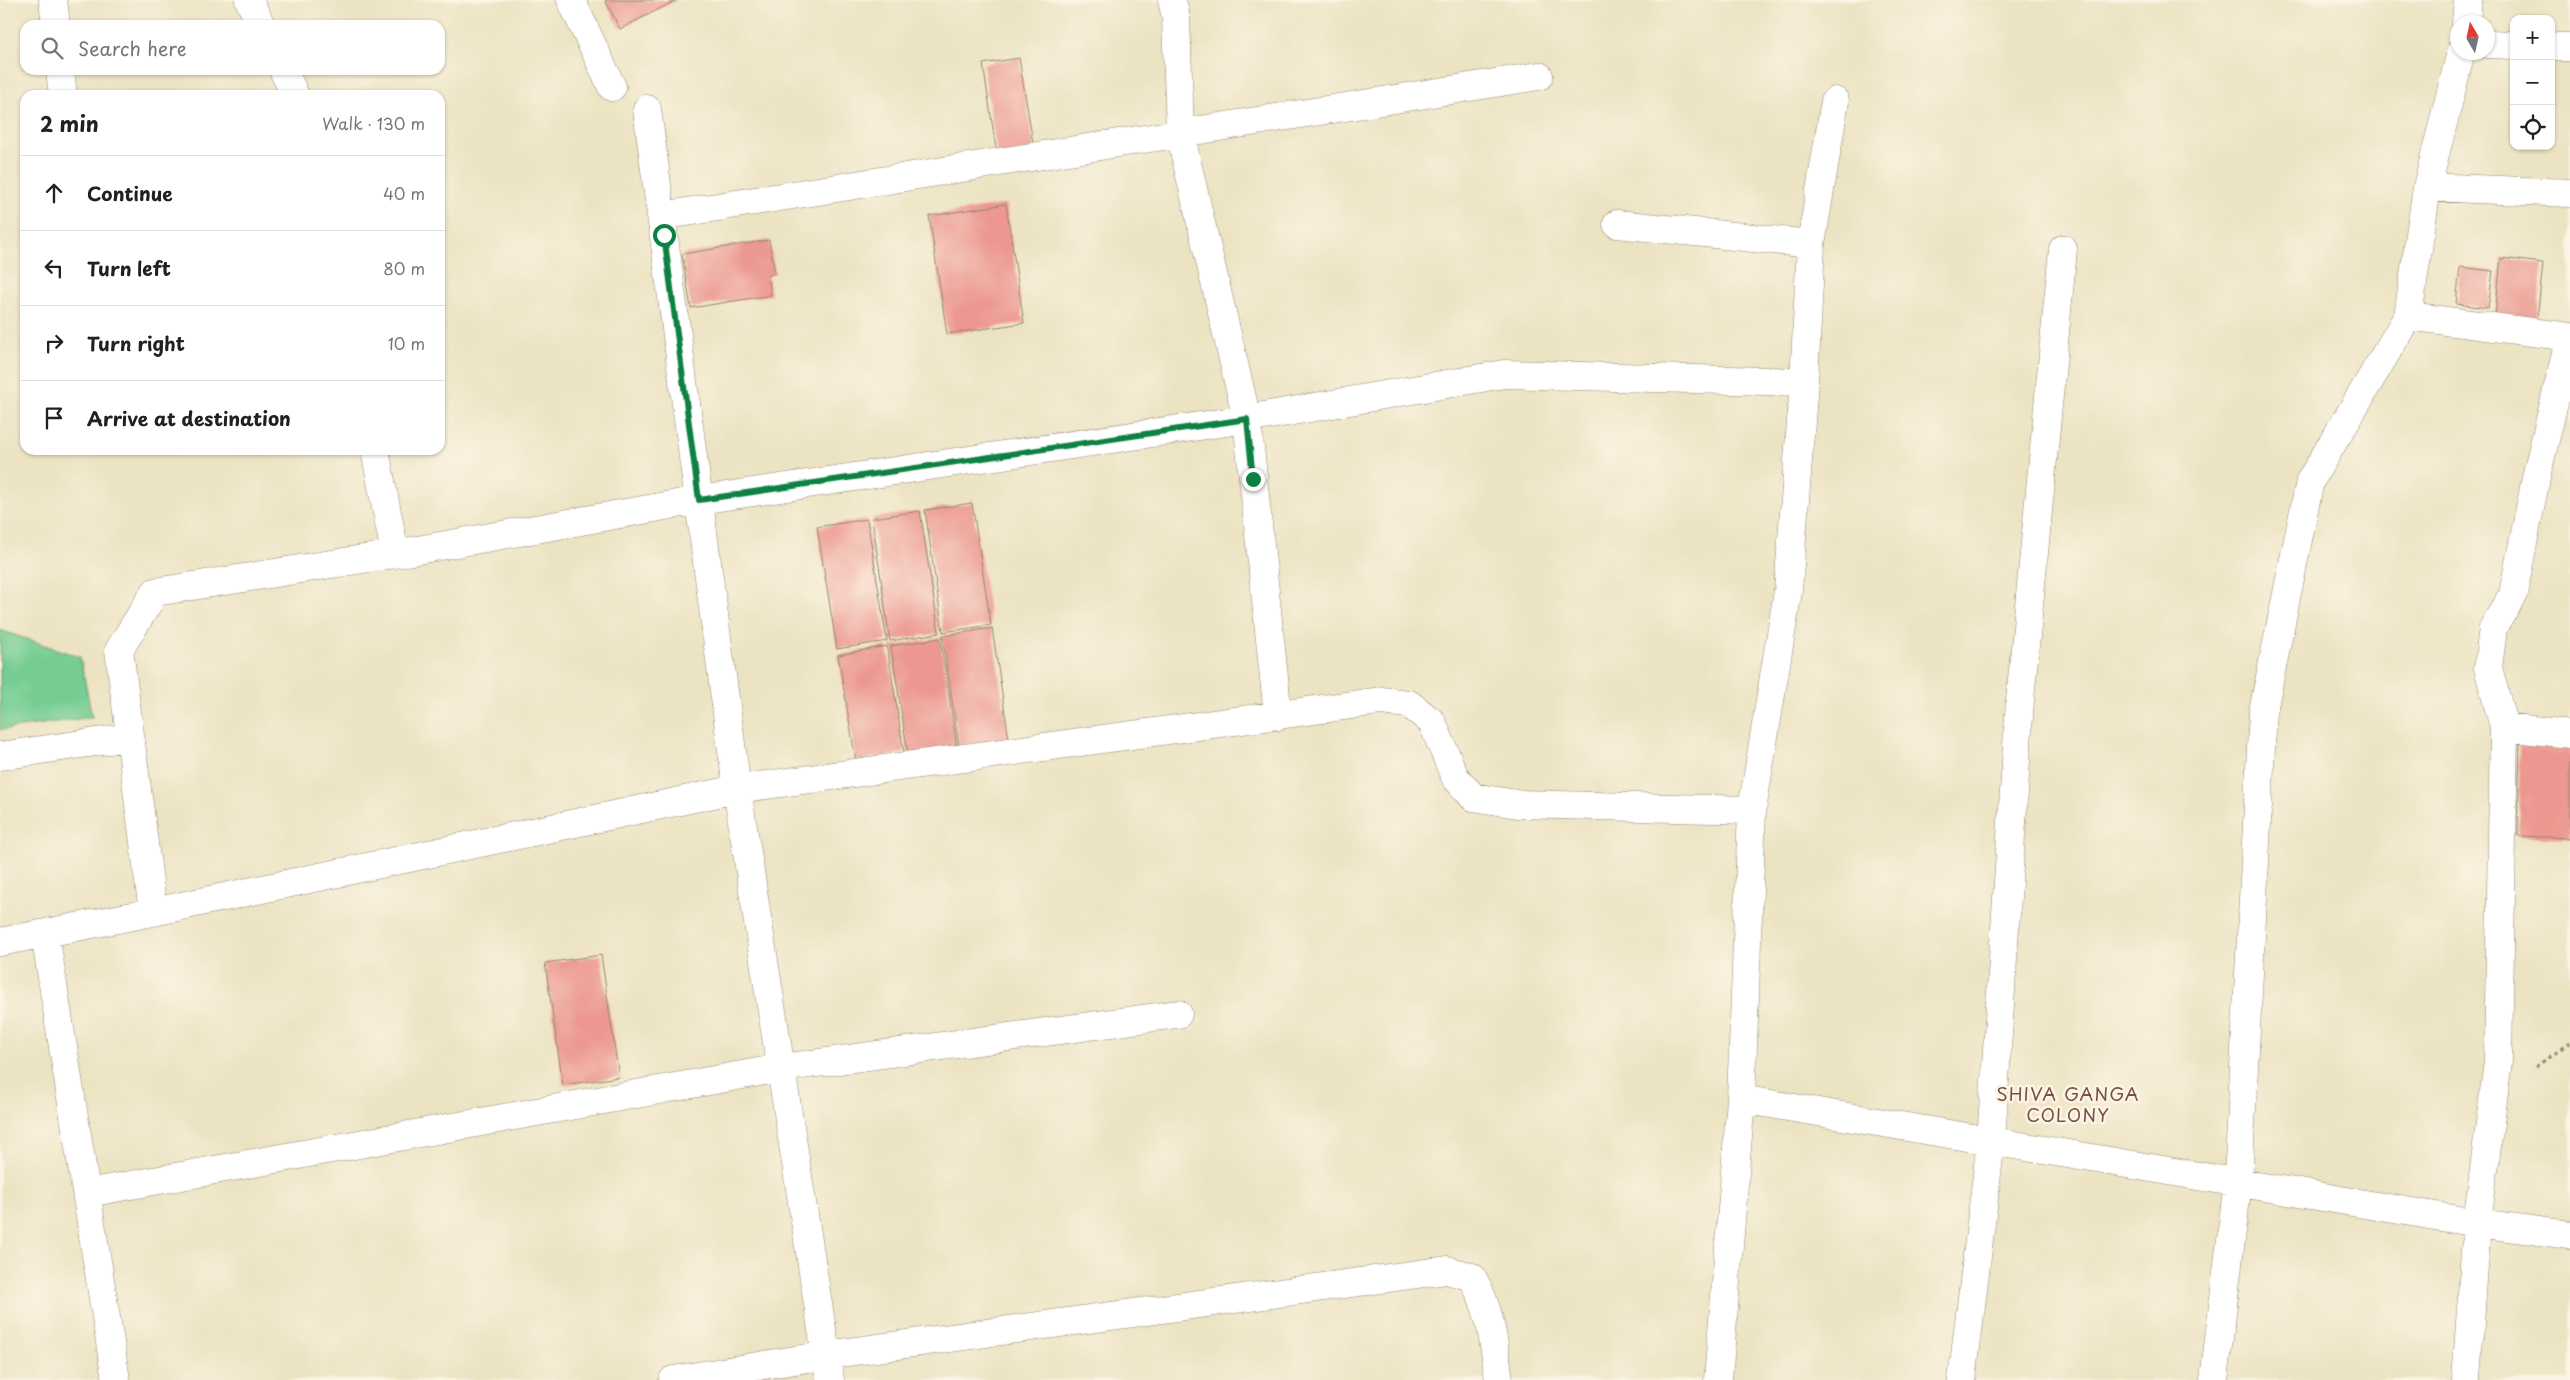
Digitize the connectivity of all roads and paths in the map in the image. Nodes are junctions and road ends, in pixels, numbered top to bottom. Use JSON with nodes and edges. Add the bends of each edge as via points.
{"nodes":[{"id":1,"x":53,"y":0,"type":"edge"},
{"id":2,"x":248,"y":0,"type":"edge"},
{"id":3,"x":571,"y":0,"type":"edge"},
{"id":4,"x":1172,"y":0,"type":"edge"},
{"id":5,"x":2468,"y":0,"type":"edge"},
{"id":6,"x":2467,"y":15,"type":"edge"},
{"id":7,"x":55,"y":20,"type":"edge"},
{"id":8,"x":258,"y":20,"type":"edge"},
{"id":9,"x":2495,"y":44,"type":"edge"},
{"id":10,"x":2510,"y":45,"type":"edge"},
{"id":11,"x":2555,"y":46,"type":"edge"},
{"id":12,"x":2570,"y":47,"type":"edge"},
{"id":13,"x":2459,"y":60,"type":"edge"},
{"id":14,"x":61,"y":75,"type":"edge"},
{"id":15,"x":285,"y":75,"type":"edge"},
{"id":16,"x":1539,"y":76,"type":"dead end"},
{"id":17,"x":612,"y":87,"type":"dead end"},
{"id":18,"x":62,"y":90,"type":"edge"},
{"id":19,"x":293,"y":90,"type":"edge"},
{"id":20,"x":1835,"y":101,"type":"dead end"},
{"id":21,"x":647,"y":109,"type":"dead end"},
{"id":22,"x":1180,"y":133,"type":"junction"},
{"id":23,"x":2427,"y":187,"type":"junction"},
{"id":24,"x":2570,"y":193,"type":"edge"},
{"id":25,"x":661,"y":216,"type":"junction"},
{"id":26,"x":1617,"y":224,"type":"dead end"},
{"id":27,"x":1811,"y":244,"type":"junction"},
{"id":28,"x":2063,"y":249,"type":"dead end"},
{"id":29,"x":2408,"y":316,"type":"junction"},
{"id":30,"x":2570,"y":337,"type":"edge"},
{"id":31,"x":1804,"y":382,"type":"junction"},
{"id":32,"x":1247,"y":419,"type":"junction"},
{"id":33,"x":377,"y":455,"type":"edge"},
{"id":34,"x":699,"y":500,"type":"junction"},
{"id":35,"x":395,"y":554,"type":"junction"},
{"id":36,"x":1278,"y":716,"type":"junction"},
{"id":37,"x":2504,"y":727,"type":"junction"},
{"id":38,"x":2570,"y":734,"type":"edge"},
{"id":39,"x":130,"y":737,"type":"junction"},
{"id":40,"x":0,"y":756,"type":"edge"},
{"id":41,"x":737,"y":789,"type":"junction"},
{"id":42,"x":1752,"y":810,"type":"junction"},
{"id":43,"x":153,"y":912,"type":"junction"},
{"id":44,"x":45,"y":934,"type":"junction"},
{"id":45,"x":0,"y":942,"type":"edge"},
{"id":46,"x":1178,"y":1014,"type":"dead end"},
{"id":47,"x":780,"y":1068,"type":"junction"},
{"id":48,"x":1741,"y":1099,"type":"junction"},
{"id":49,"x":1991,"y":1141,"type":"junction"},
{"id":50,"x":2238,"y":1181,"type":"junction"},
{"id":51,"x":87,"y":1193,"type":"junction"},
{"id":52,"x":2477,"y":1223,"type":"junction"},
{"id":53,"x":2570,"y":1235,"type":"edge"},
{"id":54,"x":828,"y":1367,"type":"edge"},
{"id":55,"x":116,"y":1380,"type":"edge"},
{"id":56,"x":673,"y":1380,"type":"edge"},
{"id":57,"x":1499,"y":1380,"type":"edge"},
{"id":58,"x":1718,"y":1380,"type":"edge"},
{"id":59,"x":1962,"y":1380,"type":"edge"},
{"id":60,"x":2214,"y":1380,"type":"edge"},
{"id":61,"x":2466,"y":1380,"type":"edge"}],
"edges":[{"from":1,"to":7,"type":"street"},
{"from":2,"to":8,"type":"street"},
{"from":3,"to":17,"type":"street"},
{"from":4,"to":22,"type":"street","via":[[1176,18]]},
{"from":5,"to":6,"type":"street"},
{"from":9,"to":10,"type":"street"},
{"from":11,"to":12,"type":"street"},
{"from":13,"to":23,"type":"street"},
{"from":14,"to":18,"type":"street"},
{"from":15,"to":19,"type":"street"},
{"from":16,"to":22,"type":"street"},
{"from":20,"to":27,"type":"street"},
{"from":21,"to":25,"type":"street"},
{"from":22,"to":25,"type":"street"},
{"from":22,"to":32,"type":"street"},
{"from":23,"to":24,"type":"street"},
{"from":23,"to":29,"type":"street"},
{"from":25,"to":34,"type":"street"},
{"from":26,"to":27,"type":"street"},
{"from":27,"to":31,"type":"street"},
{"from":28,"to":49,"type":"street","via":[[2020,700]]},
{"from":29,"to":30,"type":"street"},
{"from":29,"to":50,"type":"street","via":[[2310,481],[2263,711]]},
{"from":30,"to":37,"type":"street","via":[[2537,473],[2513,594],[2493,628],[2488,668]]},
{"from":31,"to":32,"type":"street","via":[[1504,374]]},
{"from":31,"to":42,"type":"street","via":[[1788,591]]},
{"from":32,"to":34,"type":"street"},
{"from":32,"to":36,"type":"street"},
{"from":33,"to":35,"type":"street"},
{"from":34,"to":35,"type":"street"},
{"from":34,"to":41,"type":"street"},
{"from":35,"to":39,"type":"street","via":[[154,592],[119,650]]},
{"from":36,"to":41,"type":"street"},
{"from":36,"to":42,"type":"street","via":[[1381,701],[1408,704],[1432,722],[1455,777],[1473,797],[1517,804]]},
{"from":37,"to":38,"type":"street"},
{"from":37,"to":52,"type":"street","via":[[2498,1061]]},
{"from":39,"to":40,"type":"street"},
{"from":39,"to":43,"type":"street"},
{"from":41,"to":43,"type":"street"},
{"from":41,"to":47,"type":"street"},
{"from":42,"to":48,"type":"street"},
{"from":43,"to":44,"type":"street"},
{"from":44,"to":45,"type":"street"},
{"from":44,"to":51,"type":"street"},
{"from":46,"to":47,"type":"street"},
{"from":47,"to":51,"type":"street"},
{"from":47,"to":54,"type":"street"},
{"from":48,"to":49,"type":"street"},
{"from":48,"to":58,"type":"street"},
{"from":49,"to":50,"type":"street"},
{"from":49,"to":59,"type":"street"},
{"from":50,"to":52,"type":"street"},
{"from":50,"to":60,"type":"street"},
{"from":51,"to":55,"type":"street"},
{"from":52,"to":53,"type":"street"},
{"from":52,"to":61,"type":"street"},
{"from":54,"to":56,"type":"street"},
{"from":54,"to":57,"type":"street","via":[[1446,1270],[1472,1277],[1482,1294],[1489,1316]]}]}
